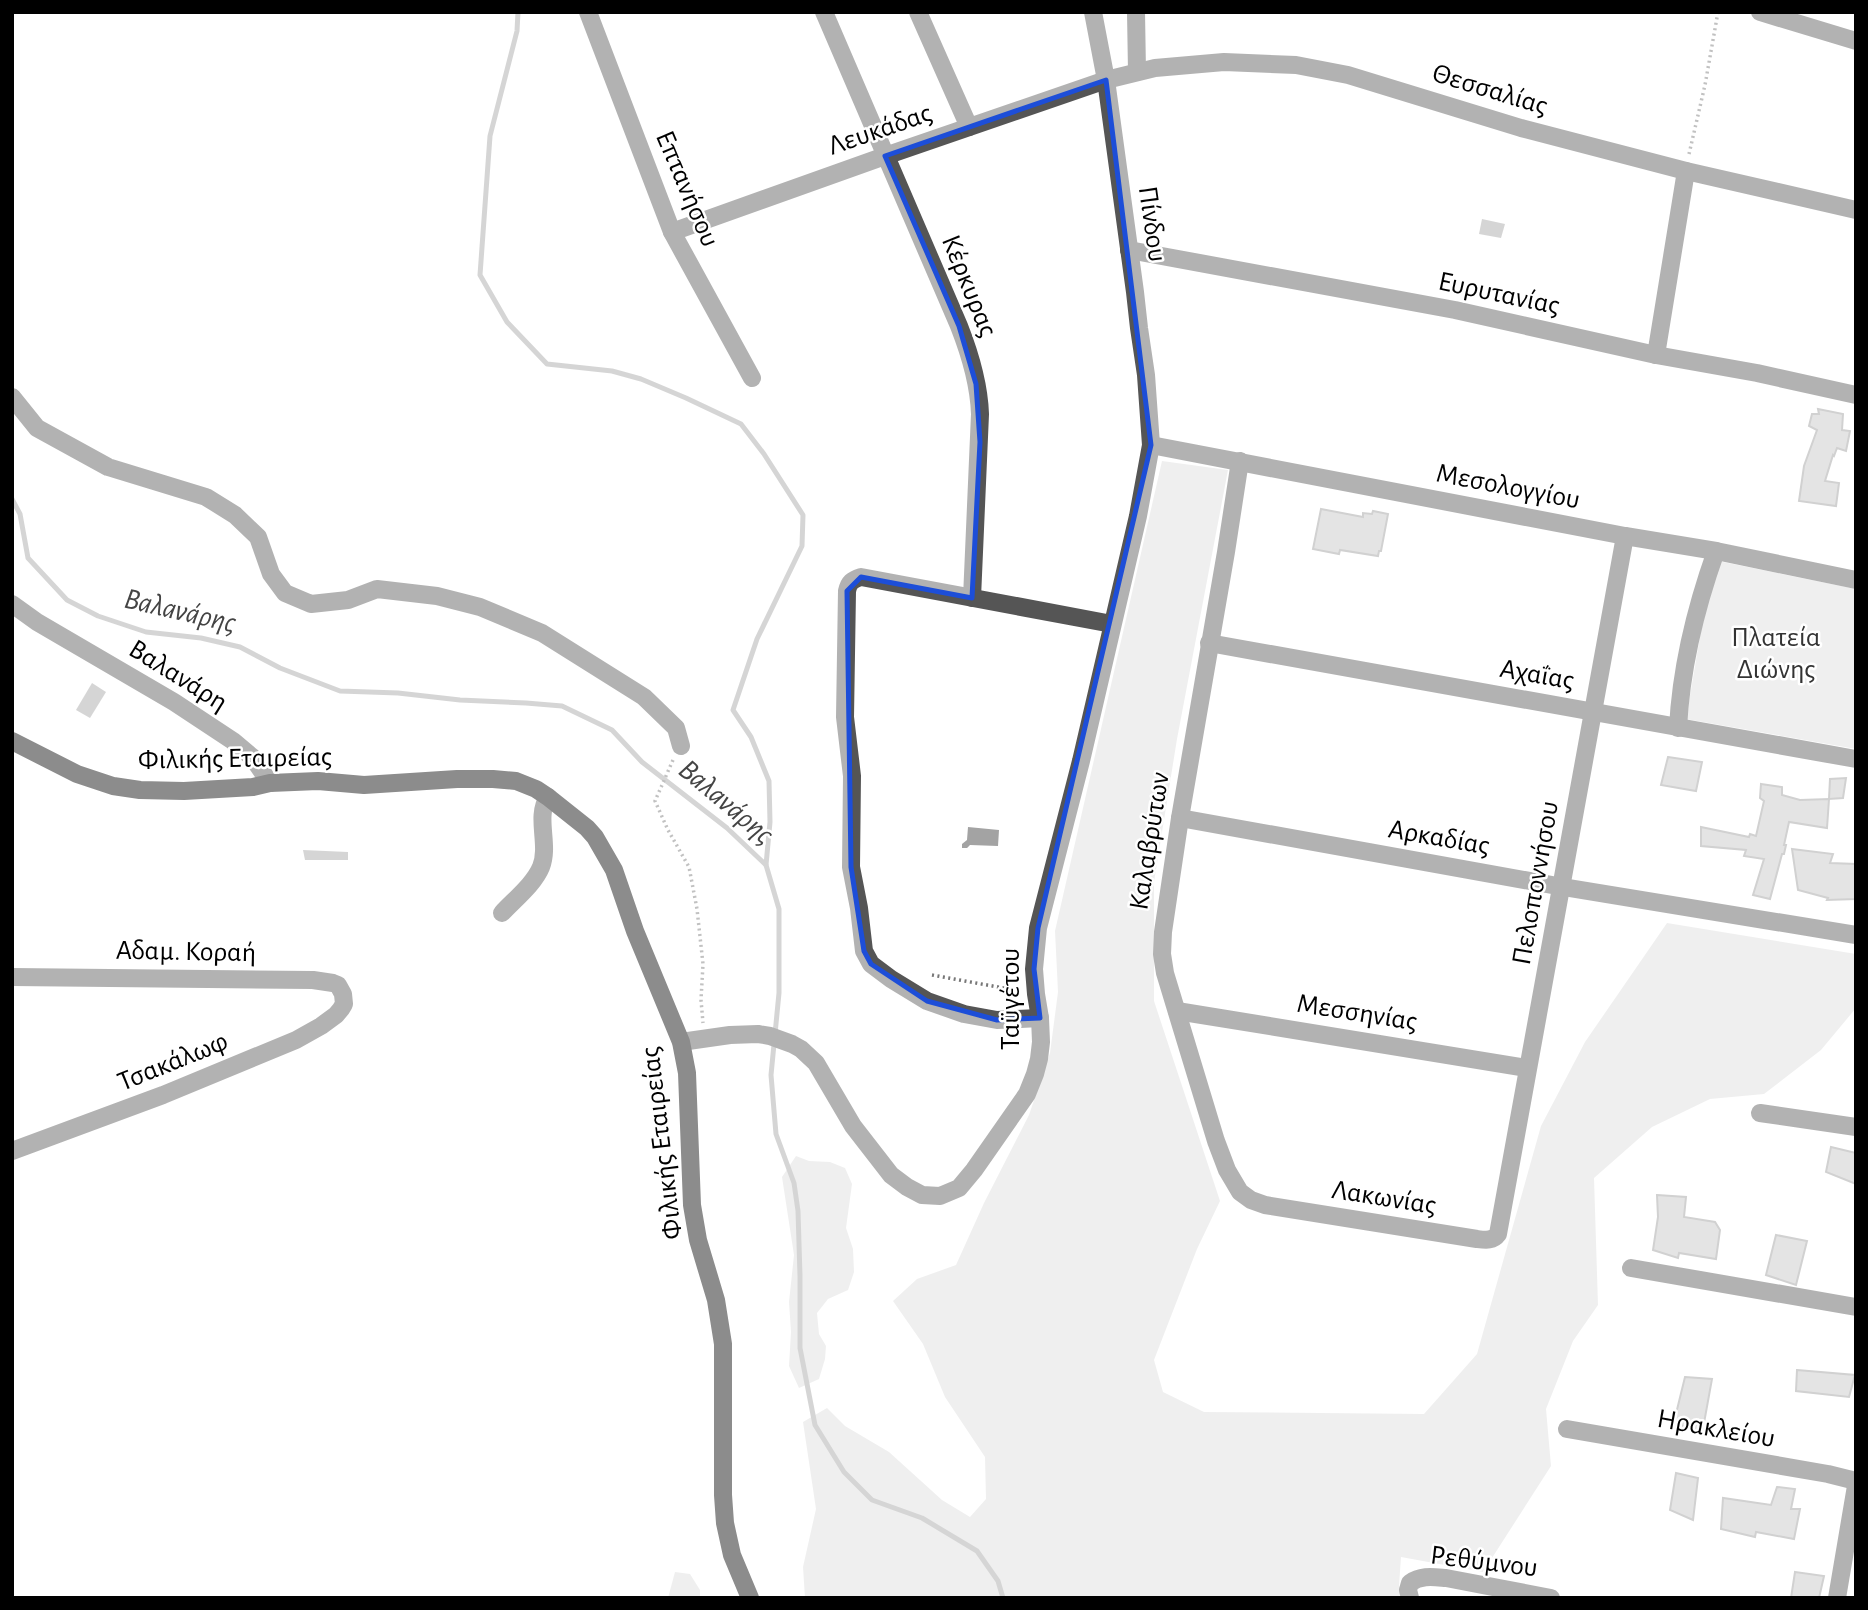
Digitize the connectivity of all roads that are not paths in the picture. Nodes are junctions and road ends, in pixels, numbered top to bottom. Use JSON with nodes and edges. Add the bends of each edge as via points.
{"nodes":[{"id":1,"x":588,"y":12,"type":"edge"},
{"id":2,"x":824,"y":12,"type":"edge"},
{"id":3,"x":918,"y":12,"type":"edge"},
{"id":4,"x":1093,"y":12,"type":"edge"},
{"id":5,"x":1136,"y":12,"type":"edge"},
{"id":6,"x":1760,"y":12,"type":"edge"},
{"id":7,"x":1856,"y":41,"type":"edge"},
{"id":8,"x":1137,"y":72,"type":"junction"},
{"id":9,"x":1106,"y":80,"type":"junction"},
{"id":10,"x":969,"y":127,"type":"junction"},
{"id":11,"x":885,"y":156,"type":"junction"},
{"id":12,"x":1686,"y":171,"type":"junction"},
{"id":13,"x":1856,"y":210,"type":"edge"},
{"id":14,"x":672,"y":232,"type":"junction"},
{"id":15,"x":1129,"y":250,"type":"junction"},
{"id":16,"x":1656,"y":355,"type":"junction"},
{"id":17,"x":752,"y":379,"type":"dead end"},
{"id":18,"x":1856,"y":395,"type":"edge"},
{"id":19,"x":12,"y":397,"type":"edge"},
{"id":20,"x":1150,"y":445,"type":"junction"},
{"id":21,"x":1240,"y":461,"type":"junction"},
{"id":22,"x":1625,"y":536,"type":"junction"},
{"id":23,"x":1716,"y":551,"type":"junction"},
{"id":24,"x":1856,"y":580,"type":"edge"},
{"id":25,"x":972,"y":598,"type":"junction"},
{"id":26,"x":12,"y":604,"type":"edge"},
{"id":27,"x":1112,"y":624,"type":"junction"},
{"id":28,"x":1209,"y":643,"type":"junction"},
{"id":29,"x":1593,"y":712,"type":"junction"},
{"id":30,"x":1678,"y":727,"type":"junction"},
{"id":31,"x":12,"y":741,"type":"edge"},
{"id":32,"x":681,"y":746,"type":"road end"},
{"id":33,"x":1856,"y":759,"type":"edge"},
{"id":34,"x":270,"y":783,"type":"junction"},
{"id":35,"x":548,"y":797,"type":"junction"},
{"id":36,"x":1180,"y":817,"type":"junction"},
{"id":37,"x":1563,"y":887,"type":"junction"},
{"id":38,"x":502,"y":913,"type":"dead end"},
{"id":39,"x":1856,"y":935,"type":"edge"},
{"id":40,"x":12,"y":977,"type":"edge"},
{"id":41,"x":344,"y":1004,"type":"joint"},
{"id":42,"x":1177,"y":1010,"type":"junction"},
{"id":43,"x":1040,"y":1018,"type":"junction"},
{"id":44,"x":681,"y":1042,"type":"junction"},
{"id":45,"x":1527,"y":1068,"type":"junction"},
{"id":46,"x":1760,"y":1113,"type":"dead end"},
{"id":47,"x":1856,"y":1127,"type":"edge"},
{"id":48,"x":12,"y":1152,"type":"edge"},
{"id":49,"x":1265,"y":1205,"type":"joint"},
{"id":50,"x":1494,"y":1238,"type":"joint"},
{"id":51,"x":1631,"y":1268,"type":"dead end"},
{"id":52,"x":1856,"y":1307,"type":"edge"},
{"id":53,"x":1567,"y":1429,"type":"dead end"},
{"id":54,"x":1856,"y":1483,"type":"edge"},
{"id":55,"x":1410,"y":1590,"type":"edge"},
{"id":56,"x":750,"y":1598,"type":"edge"},
{"id":57,"x":1551,"y":1598,"type":"edge"},
{"id":58,"x":1837,"y":1598,"type":"edge"}],
"edges":[{"from":1,"to":14,"type":"street","name":"Επτανήσου"},
{"from":2,"to":11,"type":"street","name":"Κέρκυρας"},
{"from":3,"to":10,"type":"street"},
{"from":4,"to":9,"type":"street","name":"Πίνδου"},
{"from":5,"to":8,"type":"street"},
{"from":6,"to":7,"type":"street"},
{"from":8,"to":9,"type":"street","name":"Θεσσαλίας"},
{"from":8,"to":12,"type":"street","name":"Θεσσαλίας","via":[[1224,62],[1328,70]]},
{"from":9,"to":10,"type":"street","name":"Λευκάδας"},
{"from":9,"to":15,"type":"street","name":"Πίνδου"},
{"from":10,"to":11,"type":"street","name":"Λευκάδας"},
{"from":11,"to":14,"type":"street","name":"Λευκάδας"},
{"from":11,"to":25,"type":"street","name":"Κέρκυρας","via":[[967,345],[976,384],[980,442]]},
{"from":12,"to":13,"type":"street","name":"Θεσσαλίας"},
{"from":12,"to":16,"type":"street"},
{"from":14,"to":17,"type":"street","name":"Επτανήσου"},
{"from":15,"to":16,"type":"street","name":"Ευρυτανίας","via":[[1455,310]]},
{"from":15,"to":20,"type":"street","name":"Πίνδου","via":[[1146,375]]},
{"from":16,"to":18,"type":"street","name":"Ευρυτανίας"},
{"from":19,"to":32,"type":"street","via":[[37,428],[108,467],[206,497],[235,514],[258,537],[271,574],[285,593],[311,604],[348,600],[377,589],[480,607],[542,634],[644,697],[676,728]]},
{"from":20,"to":21,"type":"street","name":"Μεσολογγίου"},
{"from":20,"to":27,"type":"street","name":"Ταϋγέτου"},
{"from":21,"to":22,"type":"street","name":"Μεσολογγίου"},
{"from":21,"to":28,"type":"street","name":"Καλαβρύτων"},
{"from":22,"to":23,"type":"street","name":"Μεσολογγίου"},
{"from":22,"to":29,"type":"street","name":"Πελοποννήσου"},
{"from":23,"to":24,"type":"street","name":"Μεσολογγίου"},
{"from":23,"to":30,"type":"street","via":[[1693,627]]},
{"from":25,"to":27,"type":"street"},
{"from":25,"to":43,"type":"street","via":[[861,576],[848,585],[845,717],[852,776],[851,867],[864,951],[871,964],[927,1001],[997,1020]]},
{"from":26,"to":34,"type":"street","name":"Βαλανάρη","via":[[233,741],[252,757]]},
{"from":27,"to":43,"type":"street","name":"Ταϋγέτου","via":[[1038,929],[1034,969]]},
{"from":28,"to":29,"type":"street","name":"Αχαΐας"},
{"from":28,"to":36,"type":"street","name":"Καλαβρύτων"},
{"from":29,"to":30,"type":"street","name":"Αχαΐας"},
{"from":29,"to":37,"type":"street","name":"Πελοποννήσου"},
{"from":30,"to":33,"type":"street","name":"Αχαΐας"},
{"from":31,"to":34,"type":"main road","name":"Φιλικής Εταιρείας","via":[[77,774],[113,786],[184,791]]},
{"from":34,"to":35,"type":"main road","name":"Φιλικής Εταιρείας","via":[[364,785],[493,779],[516,782]]},
{"from":35,"to":38,"type":"street","via":[[543,810],[540,868]]},
{"from":35,"to":44,"type":"main road","name":"Φιλικής Εταιρείας","via":[[587,828],[609,859]]},
{"from":36,"to":37,"type":"street","name":"Αρκαδίας"},
{"from":36,"to":42,"type":"street","name":"Καλαβρύτων","via":[[1162,954]]},
{"from":37,"to":39,"type":"street","name":"Αρκαδίας"},
{"from":37,"to":45,"type":"street","name":"Πελοποννήσου"},
{"from":40,"to":41,"type":"street","name":"Αδαμ. Κοραή","via":[[313,980],[338,985]]},
{"from":41,"to":48,"type":"street","name":"Τσακάλωφ","via":[[331,1019],[296,1040]]},
{"from":42,"to":45,"type":"street","name":"Μεσσηνίας"},
{"from":42,"to":49,"type":"street","name":"Καλαβρύτων","via":[[1227,1170],[1240,1192]]},
{"from":43,"to":44,"type":"street","name":"Ταϋγέτου","via":[[1039,1059],[1027,1094],[974,1170],[958,1188],[940,1196],[922,1195],[891,1175],[846,1117],[816,1063],[801,1049],[783,1039],[758,1034]]},
{"from":44,"to":56,"type":"main road","name":"Φιλικής Εταιρείας","via":[[687,1073],[692,1205],[723,1343],[725,1523]]},
{"from":45,"to":50,"type":"street","name":"Πελοποννήσου","via":[[1500,1229]]},
{"from":46,"to":47,"type":"street"},
{"from":49,"to":50,"type":"street","name":"Λακωνίας","via":[[1477,1240]]},
{"from":51,"to":52,"type":"street"},
{"from":53,"to":54,"type":"street","name":"Ηρακλείου","via":[[1828,1474]]},
{"from":54,"to":58,"type":"street"},
{"from":55,"to":57,"type":"street","name":"Ρεθύμνου","via":[[1420,1577],[1446,1578]]}]}
